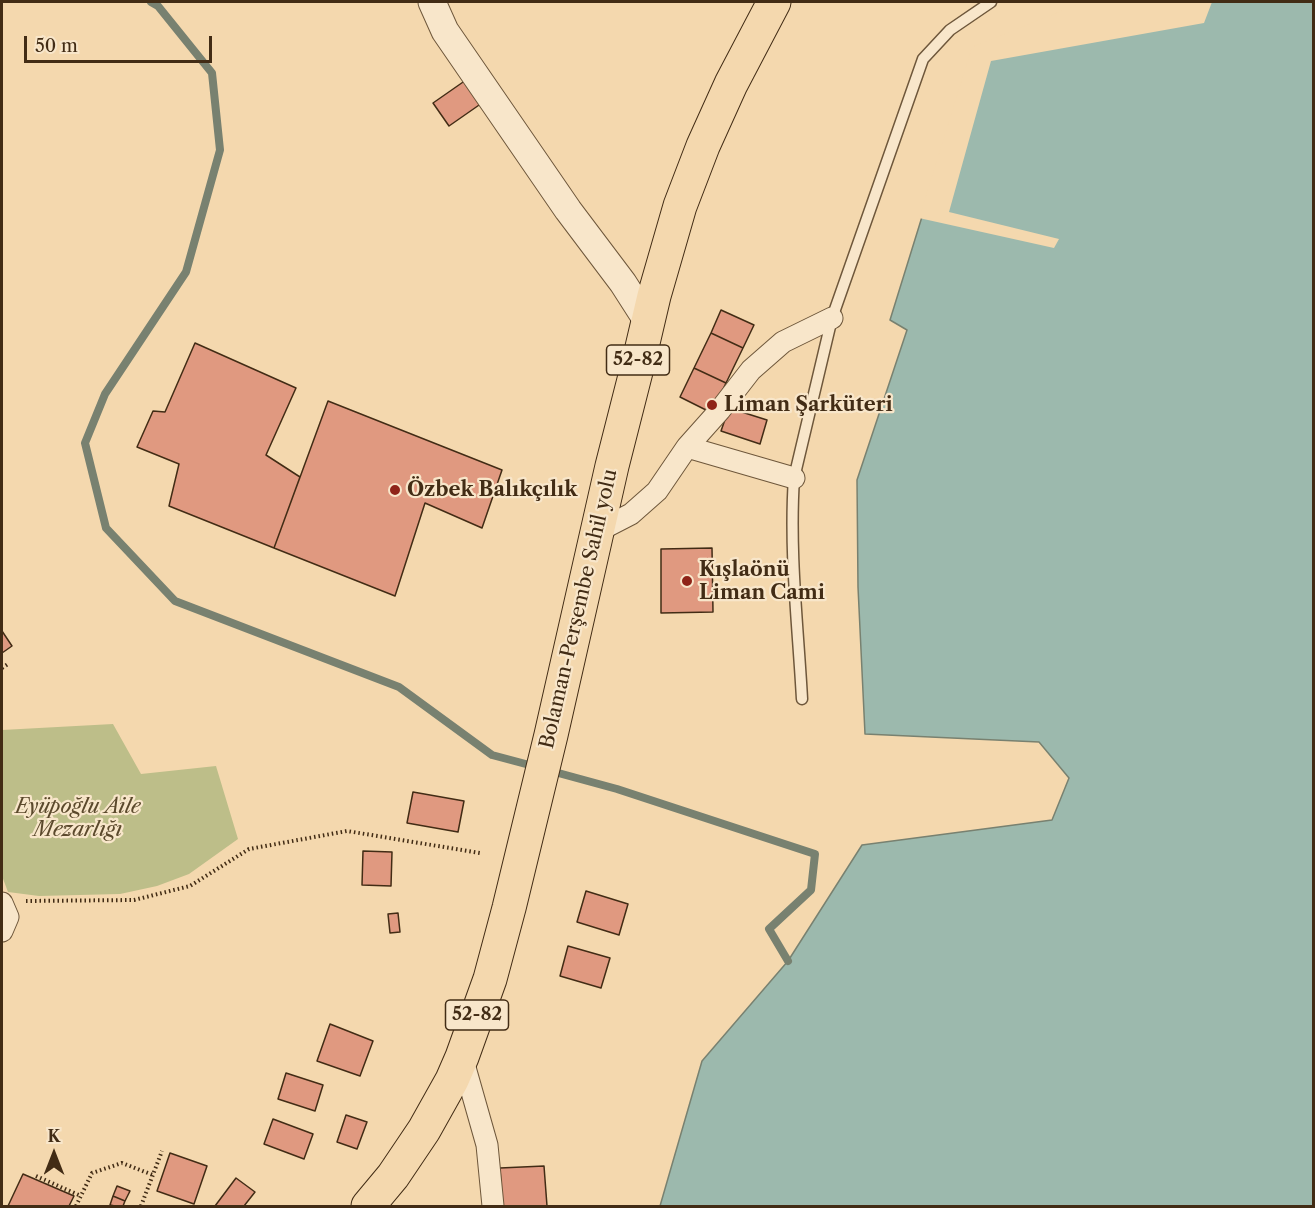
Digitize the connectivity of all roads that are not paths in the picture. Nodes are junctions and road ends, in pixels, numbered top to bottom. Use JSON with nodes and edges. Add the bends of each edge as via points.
{"nodes":[{"id":1,"x":432,"y":2,"type":"edge"},
{"id":2,"x":774,"y":2,"type":"edge"},
{"id":3,"x":991,"y":2,"type":"edge"},
{"id":4,"x":832,"y":318,"type":"junction"},
{"id":5,"x":648,"y":322,"type":"junction"},
{"id":6,"x":687,"y":447,"type":"junction"},
{"id":7,"x":794,"y":478,"type":"junction"},
{"id":8,"x":598,"y":531,"type":"junction"},
{"id":9,"x":802,"y":699,"type":"dead end"},
{"id":10,"x":2,"y":903,"type":"edge"},
{"id":11,"x":2,"y":931,"type":"edge"},
{"id":12,"x":462,"y":1057,"type":"junction"},
{"id":13,"x":368,"y":1206,"type":"edge"},
{"id":14,"x":493,"y":1206,"type":"edge"}],
"edges":[{"from":1,"to":5,"type":"street","via":[[445,31]]},
{"from":2,"to":5,"type":"main road","name":"Bolaman-Perşembe Sahil yolu","number":"52-82","via":[[703,146],[681,206]]},
{"from":3,"to":4,"type":"lane","via":[[950,30],[923,59]]},
{"from":4,"to":6,"type":"street","via":[[783,342],[751,370]]},
{"from":4,"to":7,"type":"lane"},
{"from":5,"to":8,"type":"main road","name":"Bolaman-Perşembe Sahil yolu","number":"52-82"},
{"from":6,"to":7,"type":"street"},
{"from":6,"to":8,"type":"street","via":[[657,491],[631,514]]},
{"from":7,"to":9,"type":"lane","via":[[793,557]]},
{"from":8,"to":12,"type":"main road","name":"Bolaman-Perşembe Sahil yolu","number":"52-82","via":[[490,978]]},
{"from":10,"to":11,"type":"street","via":[[8,917]]},
{"from":12,"to":13,"type":"main road","name":"Bolaman-Perşembe Sahil yolu","number":"52-82","via":[[424,1130]]},
{"from":12,"to":14,"type":"street","via":[[487,1145]]}]}
